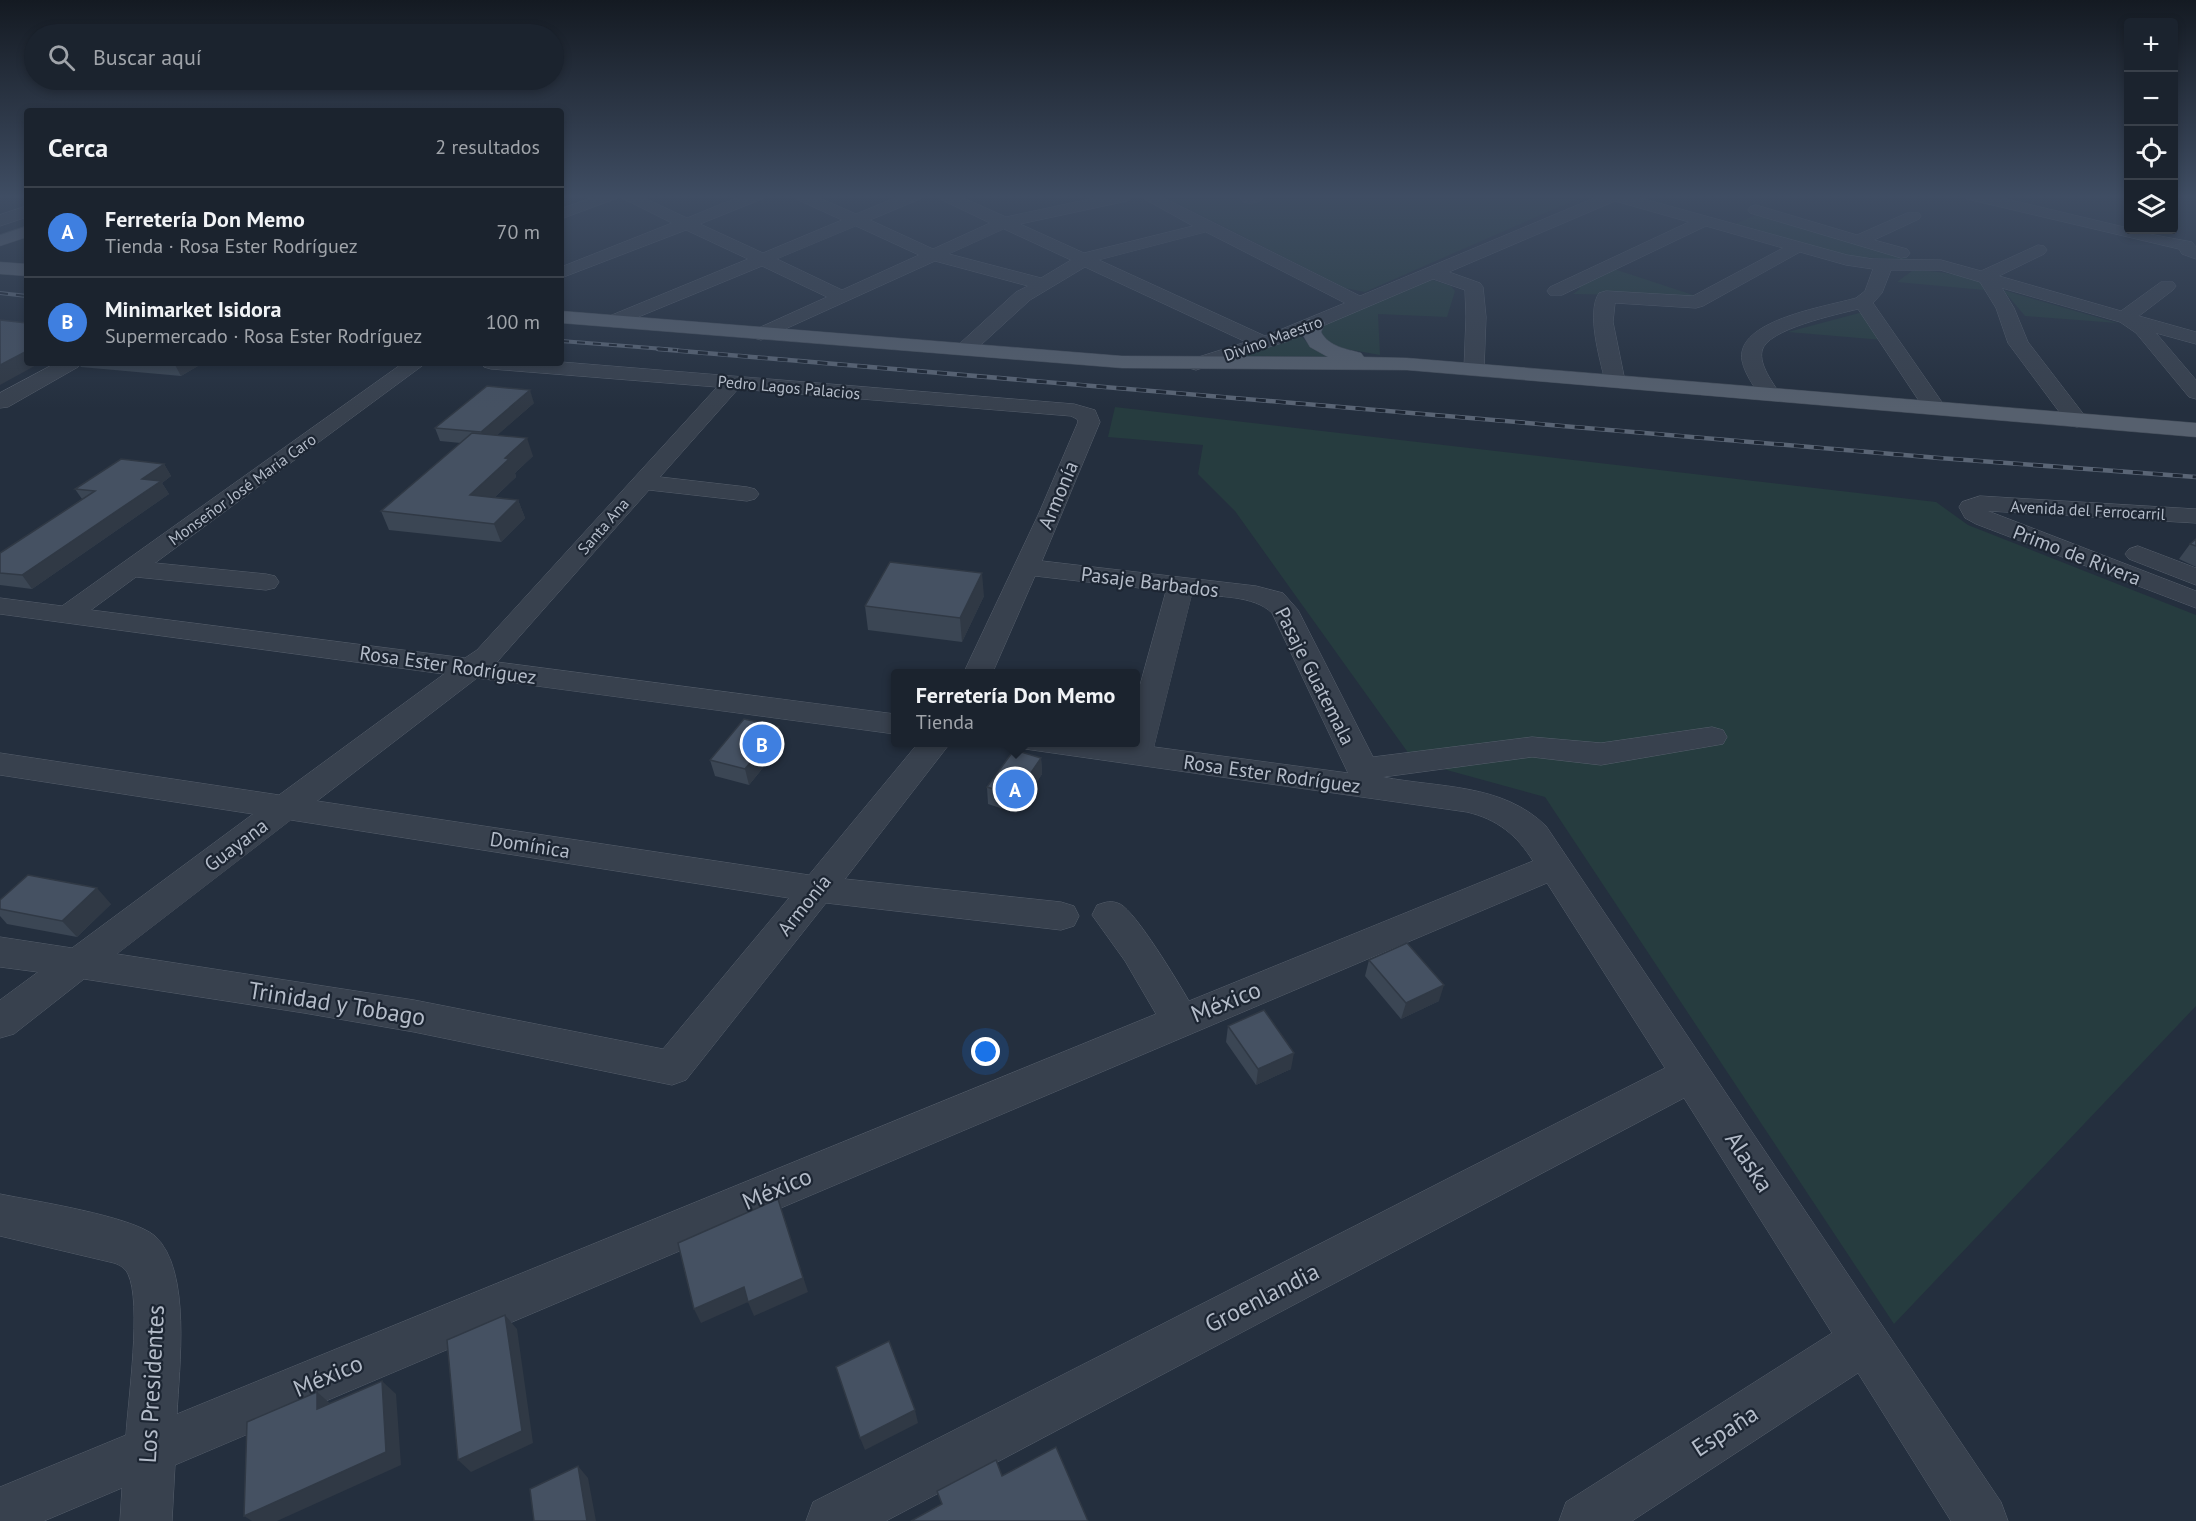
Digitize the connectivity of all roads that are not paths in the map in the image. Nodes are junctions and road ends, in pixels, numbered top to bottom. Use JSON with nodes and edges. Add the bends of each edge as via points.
{"nodes":[{"id":1,"x":742,"y":267,"type":"edge"},
{"id":2,"x":778,"y":267,"type":"edge"},
{"id":3,"x":907,"y":267,"type":"edge"},
{"id":4,"x":978,"y":267,"type":"edge"},
{"id":5,"x":1073,"y":267,"type":"edge"},
{"id":6,"x":1097,"y":267,"type":"edge"},
{"id":7,"x":1287,"y":267,"type":"edge"},
{"id":8,"x":1448,"y":267,"type":"edge"},
{"id":9,"x":1611,"y":267,"type":"edge"},
{"id":10,"x":1760,"y":267,"type":"edge"},
{"id":11,"x":1883,"y":267,"type":"edge"},
{"id":12,"x":1949,"y":267,"type":"edge"},
{"id":13,"x":1994,"y":267,"type":"edge"},
{"id":14,"x":0,"y":268,"type":"edge"},
{"id":15,"x":24,"y":270,"type":"edge"},
{"id":16,"x":1434,"y":273,"type":"junction"},
{"id":17,"x":1976,"y":274,"type":"junction"},
{"id":18,"x":1042,"y":284,"type":"junction"},
{"id":19,"x":2167,"y":286,"type":"dead end"},
{"id":20,"x":1556,"y":291,"type":"dead end"},
{"id":21,"x":843,"y":297,"type":"junction"},
{"id":22,"x":1863,"y":302,"type":"junction"},
{"id":23,"x":1361,"y":304,"type":"junction"},
{"id":24,"x":564,"y":311,"type":"edge"},
{"id":25,"x":564,"y":317,"type":"edge"},
{"id":26,"x":2125,"y":317,"type":"junction"},
{"id":27,"x":585,"y":319,"type":"junction"},
{"id":28,"x":614,"y":321,"type":"junction"},
{"id":29,"x":1315,"y":323,"type":"junction"},
{"id":30,"x":761,"y":334,"type":"junction"},
{"id":31,"x":2196,"y":338,"type":"edge"},
{"id":32,"x":1264,"y":343,"type":"junction"},
{"id":33,"x":964,"y":350,"type":"junction"},
{"id":34,"x":1373,"y":362,"type":"junction"},
{"id":35,"x":1196,"y":364,"type":"junction"},
{"id":36,"x":66,"y":366,"type":"edge"},
{"id":37,"x":412,"y":366,"type":"edge"},
{"id":38,"x":529,"y":366,"type":"edge"},
{"id":39,"x":1474,"y":369,"type":"junction"},
{"id":40,"x":1615,"y":381,"type":"junction"},
{"id":41,"x":733,"y":382,"type":"junction"},
{"id":42,"x":2196,"y":393,"type":"edge"},
{"id":43,"x":1769,"y":394,"type":"junction"},
{"id":44,"x":0,"y":402,"type":"edge"},
{"id":45,"x":1935,"y":408,"type":"junction"},
{"id":46,"x":1087,"y":414,"type":"joint"},
{"id":47,"x":2077,"y":420,"type":"junction"},
{"id":48,"x":2196,"y":430,"type":"edge"},
{"id":49,"x":642,"y":482,"type":"junction"},
{"id":50,"x":747,"y":494,"type":"dead end"},
{"id":51,"x":1980,"y":503,"type":"joint"},
{"id":52,"x":2196,"y":516,"type":"edge"},
{"id":53,"x":2138,"y":554,"type":"dead end"},
{"id":54,"x":1026,"y":567,"type":"junction"},
{"id":55,"x":131,"y":569,"type":"junction"},
{"id":56,"x":2196,"y":577,"type":"edge"},
{"id":57,"x":266,"y":582,"type":"dead end"},
{"id":58,"x":1181,"y":585,"type":"junction"},
{"id":59,"x":1273,"y":599,"type":"joint"},
{"id":60,"x":2196,"y":600,"type":"edge"},
{"id":61,"x":0,"y":606,"type":"edge"},
{"id":62,"x":68,"y":615,"type":"junction"},
{"id":63,"x":472,"y":668,"type":"junction"},
{"id":64,"x":979,"y":669,"type":"edge"},
{"id":65,"x":891,"y":723,"type":"edge"},
{"id":66,"x":1712,"y":737,"type":"dead end"},
{"id":67,"x":1140,"y":741,"type":"edge"},
{"id":68,"x":932,"y":747,"type":"edge"},
{"id":69,"x":1072,"y":747,"type":"edge"},
{"id":70,"x":1138,"y":747,"type":"edge"},
{"id":71,"x":1136,"y":756,"type":"junction"},
{"id":72,"x":0,"y":764,"type":"edge"},
{"id":73,"x":1367,"y":778,"type":"junction"},
{"id":74,"x":285,"y":808,"type":"junction"},
{"id":75,"x":1507,"y":812,"type":"joint"},
{"id":76,"x":1554,"y":866,"type":"junction"},
{"id":77,"x":816,"y":889,"type":"junction"},
{"id":78,"x":1110,"y":915,"type":"dead end"},
{"id":79,"x":1061,"y":916,"type":"dead end"},
{"id":80,"x":0,"y":952,"type":"edge"},
{"id":81,"x":76,"y":964,"type":"junction"},
{"id":82,"x":1181,"y":1021,"type":"junction"},
{"id":83,"x":0,"y":1022,"type":"edge"},
{"id":84,"x":672,"y":1068,"type":"joint"},
{"id":85,"x":1692,"y":1074,"type":"junction"},
{"id":86,"x":0,"y":1215,"type":"edge"},
{"id":87,"x":1865,"y":1340,"type":"junction"},
{"id":88,"x":149,"y":1450,"type":"junction"},
{"id":89,"x":0,"y":1513,"type":"edge"},
{"id":90,"x":146,"y":1521,"type":"edge"},
{"id":91,"x":832,"y":1521,"type":"edge"},
{"id":92,"x":1585,"y":1521,"type":"edge"},
{"id":93,"x":1982,"y":1521,"type":"edge"}],
"edges":[{"from":1,"to":28,"type":"street"},
{"from":2,"to":21,"type":"street"},
{"from":3,"to":21,"type":"street"},
{"from":4,"to":18,"type":"street"},
{"from":5,"to":18,"type":"street"},
{"from":6,"to":32,"type":"street"},
{"from":7,"to":23,"type":"street"},
{"from":8,"to":16,"type":"street","name":"Divino Maestro"},
{"from":9,"to":20,"type":"street"},
{"from":10,"to":40,"type":"street","via":[[1698,301],[1606,297],[1603,322]]},
{"from":11,"to":22,"type":"street","via":[[1873,293]]},
{"from":12,"to":17,"type":"street"},
{"from":13,"to":17,"type":"street"},
{"from":14,"to":15,"type":"main road"},
{"from":16,"to":23,"type":"street","name":"Divino Maestro"},
{"from":16,"to":39,"type":"street","via":[[1474,287]]},
{"from":17,"to":26,"type":"street"},
{"from":17,"to":47,"type":"street","via":[[2005,308],[2018,343]]},
{"from":18,"to":33,"type":"street","via":[[1014,303]]},
{"from":19,"to":26,"type":"street"},
{"from":21,"to":30,"type":"street"},
{"from":22,"to":43,"type":"street","via":[[1773,329],[1758,339],[1753,360]]},
{"from":22,"to":45,"type":"street"},
{"from":23,"to":29,"type":"street","name":"Divino Maestro"},
{"from":24,"to":27,"type":"street"},
{"from":25,"to":27,"type":"main road"},
{"from":26,"to":31,"type":"street"},
{"from":26,"to":42,"type":"street","via":[[2143,329]]},
{"from":27,"to":28,"type":"main road"},
{"from":28,"to":30,"type":"main road"},
{"from":29,"to":32,"type":"street","name":"Divino Maestro"},
{"from":29,"to":34,"type":"main road","via":[[1312,336],[1322,346]]},
{"from":30,"to":33,"type":"main road"},
{"from":32,"to":35,"type":"street","name":"Divino Maestro"},
{"from":33,"to":35,"type":"main road"},
{"from":34,"to":35,"type":"main road"},
{"from":34,"to":39,"type":"main road"},
{"from":36,"to":44,"type":"street"},
{"from":37,"to":55,"type":"street","name":"Monseñor José María Caro"},
{"from":38,"to":41,"type":"street","name":"Pedro Lagos Palacios"},
{"from":39,"to":40,"type":"main road"},
{"from":40,"to":43,"type":"main road"},
{"from":41,"to":46,"type":"street","name":"Pedro Lagos Palacios"},
{"from":41,"to":49,"type":"street","name":"Santa Ana"},
{"from":43,"to":45,"type":"main road"},
{"from":45,"to":47,"type":"main road"},
{"from":46,"to":54,"type":"street","name":"Armonía","via":[[1089,422]]},
{"from":47,"to":48,"type":"main road"},
{"from":49,"to":50,"type":"street"},
{"from":49,"to":63,"type":"street","name":"Santa Ana","via":[[498,647]]},
{"from":51,"to":52,"type":"street","name":"Avenida del Ferrocarril"},
{"from":51,"to":60,"type":"street","name":"Primo de Rivera","via":[[1971,507],[1985,519]]},
{"from":53,"to":56,"type":"street"},
{"from":54,"to":58,"type":"street","name":"Pasaje Barbados"},
{"from":54,"to":64,"type":"street","name":"Armonía"},
{"from":55,"to":57,"type":"street"},
{"from":55,"to":62,"type":"street","name":"Monseñor José María Caro"},
{"from":58,"to":59,"type":"street","name":"Pasaje Barbados"},
{"from":58,"to":67,"type":"street"},
{"from":59,"to":73,"type":"street","name":"Pasaje Guatemala","via":[[1284,610]]},
{"from":61,"to":62,"type":"street","name":"Rosa Ester Rodríguez"},
{"from":62,"to":63,"type":"street","name":"Rosa Ester Rodríguez"},
{"from":63,"to":65,"type":"street","name":"Rosa Ester Rodríguez"},
{"from":63,"to":74,"type":"street","name":"Guayana"},
{"from":66,"to":73,"type":"street","via":[[1601,754],[1532,747]]},
{"from":68,"to":77,"type":"street","name":"Armonía"},
{"from":69,"to":71,"type":"street","name":"Rosa Ester Rodríguez"},
{"from":70,"to":71,"type":"street"},
{"from":71,"to":73,"type":"street","name":"Rosa Ester Rodríguez"},
{"from":72,"to":74,"type":"street","name":"Domínica"},
{"from":73,"to":75,"type":"street","name":"Rosa Ester Rodríguez"},
{"from":74,"to":77,"type":"street","name":"Domínica"},
{"from":74,"to":81,"type":"street","name":"Guayana"},
{"from":75,"to":76,"type":"street","name":"Alaska","via":[[1534,834]]},
{"from":76,"to":82,"type":"street","name":"México"},
{"from":76,"to":85,"type":"street","name":"Alaska"},
{"from":77,"to":79,"type":"street","name":"Domínica"},
{"from":77,"to":84,"type":"street","name":"Armonía"},
{"from":78,"to":82,"type":"street","via":[[1138,951]]},
{"from":80,"to":81,"type":"street","name":"Trinidad y Tobago"},
{"from":81,"to":83,"type":"street","name":"Guayana"},
{"from":81,"to":84,"type":"street","name":"Trinidad y Tobago","via":[[414,1016]]},
{"from":82,"to":88,"type":"street","name":"México"},
{"from":85,"to":87,"type":"street","name":"Alaska"},
{"from":85,"to":91,"type":"street","name":"Groenlandia"},
{"from":86,"to":88,"type":"street","name":"Los Presidentes","via":[[120,1242],[138,1251],[149,1265],[158,1307]]},
{"from":87,"to":92,"type":"street","name":"España"},
{"from":87,"to":93,"type":"street","name":"Alaska"},
{"from":88,"to":89,"type":"street","name":"México"},
{"from":88,"to":90,"type":"street","name":"Los Presidentes"}]}
